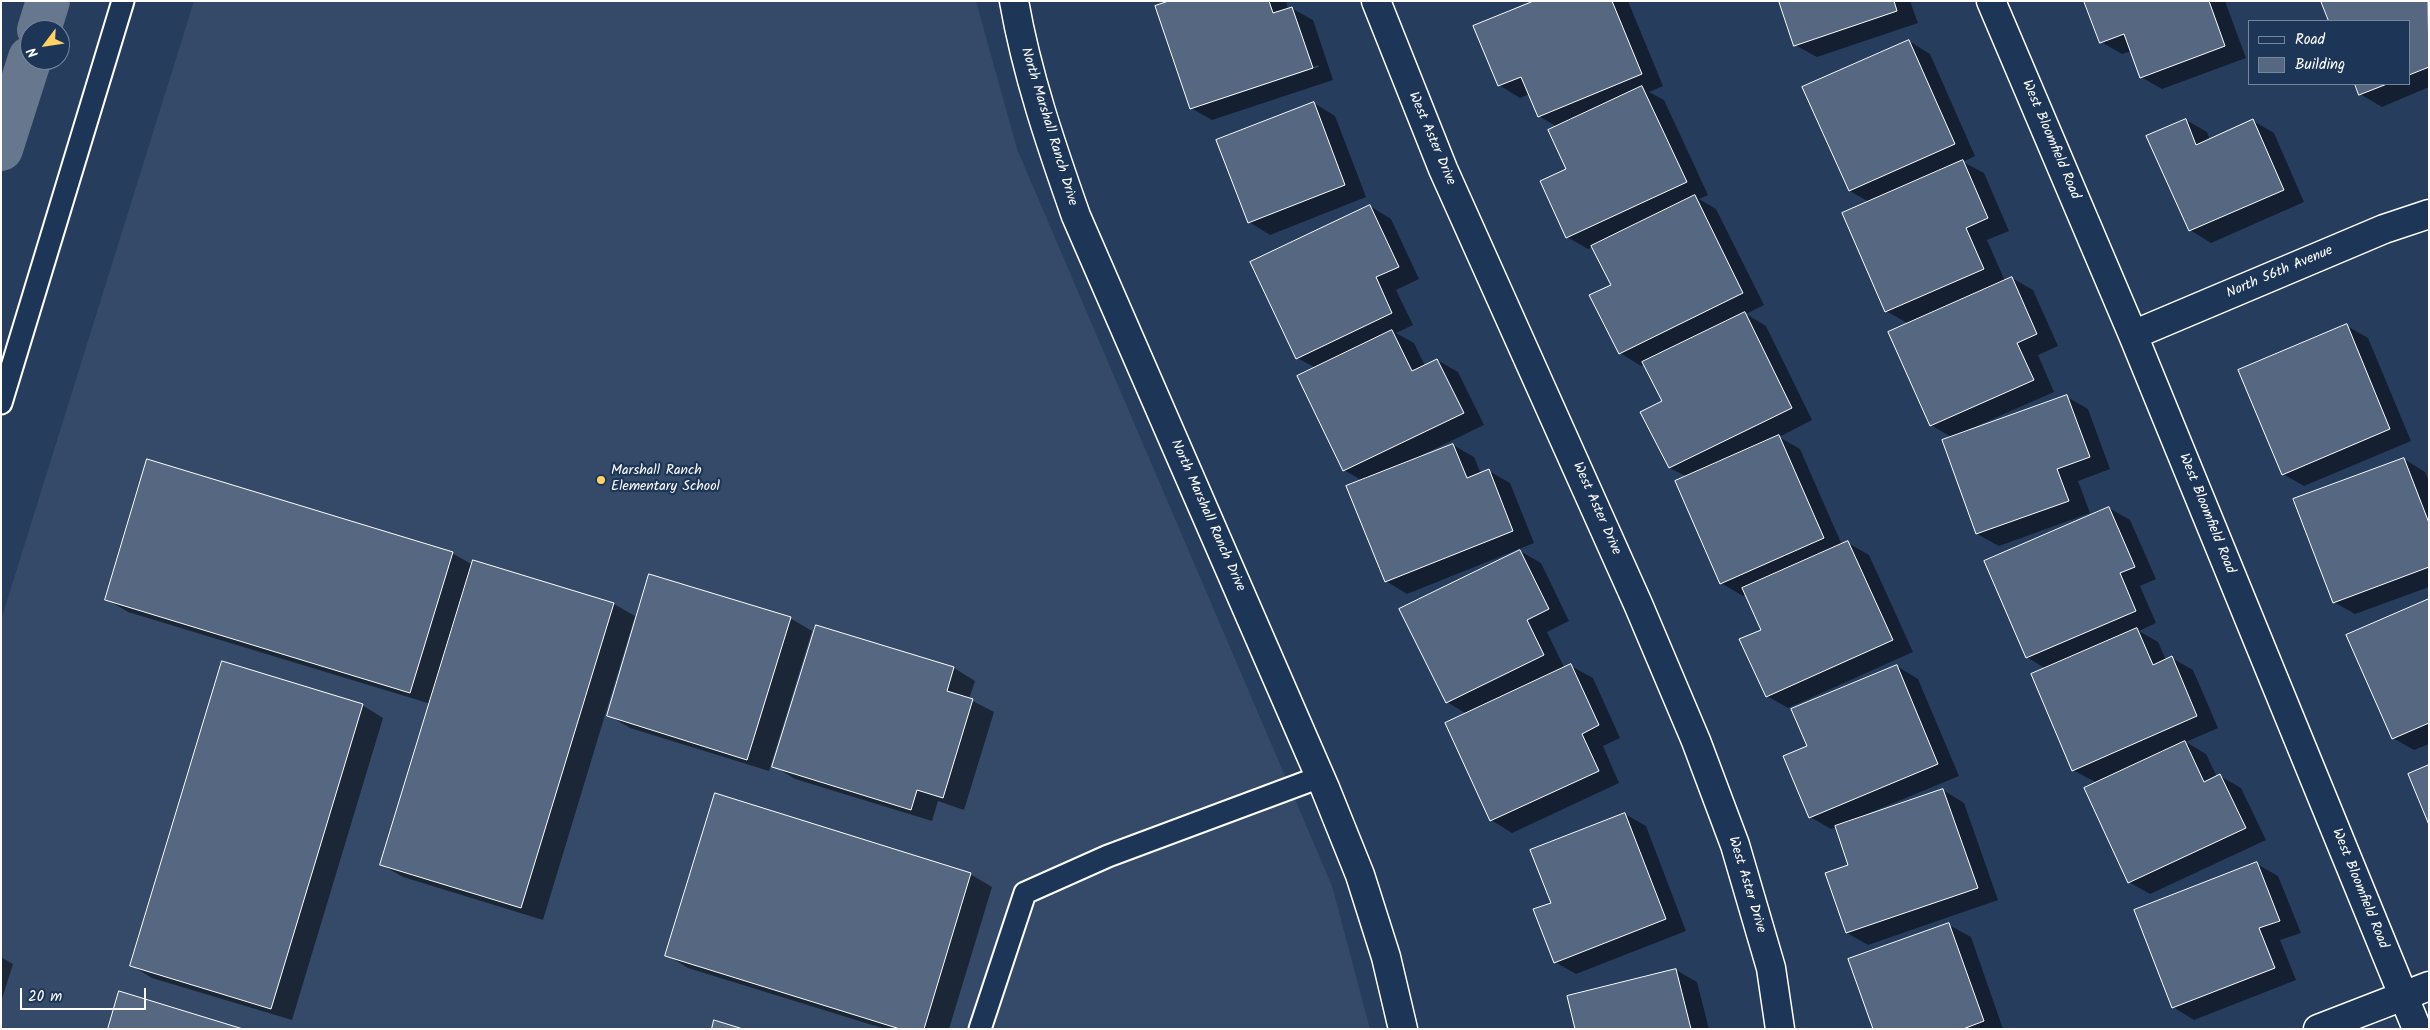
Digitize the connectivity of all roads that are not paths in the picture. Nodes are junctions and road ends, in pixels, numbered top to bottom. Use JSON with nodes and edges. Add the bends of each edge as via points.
{"nodes":[{"id":1,"x":123,"y":1,"type":"edge"},
{"id":2,"x":1014,"y":1,"type":"edge"},
{"id":3,"x":1376,"y":1,"type":"edge"},
{"id":4,"x":1991,"y":1,"type":"edge"},
{"id":5,"x":2429,"y":214,"type":"edge"},
{"id":6,"x":2133,"y":335,"type":"junction"},
{"id":7,"x":1,"y":403,"type":"edge"},
{"id":8,"x":1320,"y":777,"type":"junction"},
{"id":9,"x":2429,"y":986,"type":"edge"},
{"id":10,"x":2403,"y":996,"type":"junction"},
{"id":11,"x":980,"y":1029,"type":"edge"},
{"id":12,"x":1403,"y":1029,"type":"edge"},
{"id":13,"x":1780,"y":1029,"type":"edge"},
{"id":14,"x":2318,"y":1029,"type":"edge"},
{"id":15,"x":2417,"y":1029,"type":"edge"}],
"edges":[{"from":1,"to":7,"type":"lane"},
{"from":2,"to":8,"type":"street","name":"North Marshall Ranch Drive","via":[[1020,36],[1047,132],[1076,216]]},
{"from":3,"to":13,"type":"street","name":"West Aster Drive","via":[[1443,169],[1696,741],[1735,845],[1763,939]]},
{"from":4,"to":6,"type":"street","name":"West Bloomfield Road"},
{"from":5,"to":6,"type":"street","name":"North 56th Avenue","via":[[2384,229]]},
{"from":6,"to":10,"type":"street","name":"West Bloomfield Road"},
{"from":8,"to":11,"type":"lane","via":[[1108,856],[1025,893]]},
{"from":8,"to":12,"type":"street","name":"North Marshall Ranch Drive","via":[[1360,875],[1386,957]]},
{"from":9,"to":10,"type":"street"},
{"from":10,"to":14,"type":"street"},
{"from":10,"to":15,"type":"street","name":"West Bloomfield Road"}]}
